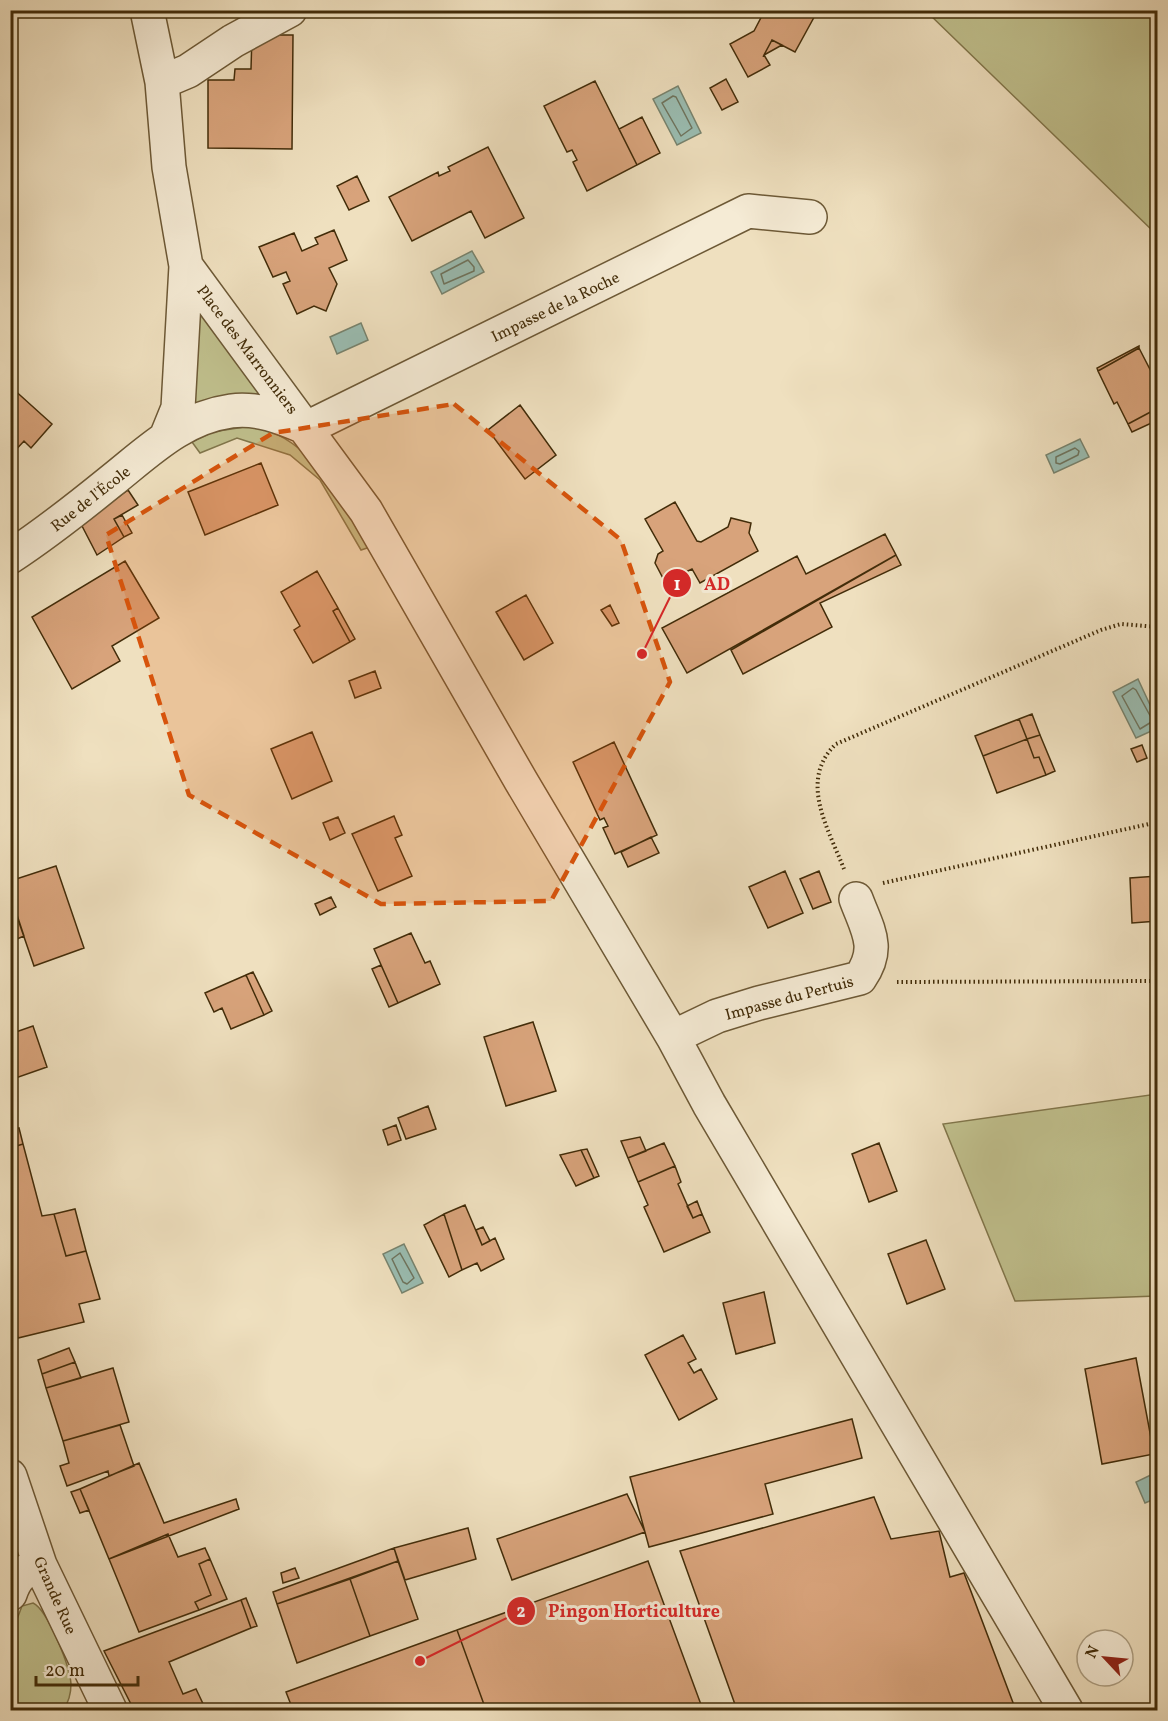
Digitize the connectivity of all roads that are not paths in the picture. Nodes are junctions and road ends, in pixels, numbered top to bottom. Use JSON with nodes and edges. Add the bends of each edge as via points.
{"nodes":[{"id":1,"x":147,"y":10,"type":"edge"},
{"id":2,"x":290,"y":10,"type":"edge"},
{"id":3,"x":162,"y":82,"type":"junction"},
{"id":4,"x":810,"y":217,"type":"dead end"},
{"id":5,"x":186,"y":266,"type":"junction"},
{"id":6,"x":307,"y":428,"type":"junction"},
{"id":7,"x":167,"y":435,"type":"junction"},
{"id":8,"x":10,"y":557,"type":"edge"},
{"id":9,"x":856,"y":899,"type":"road end"},
{"id":10,"x":673,"y":1037,"type":"junction"},
{"id":11,"x":10,"y":1476,"type":"edge"},
{"id":12,"x":40,"y":1565,"type":"junction"},
{"id":13,"x":10,"y":1594,"type":"edge"},
{"id":14,"x":110,"y":1710,"type":"edge"},
{"id":15,"x":1066,"y":1710,"type":"edge"}],
"edges":[{"from":1,"to":3,"type":"street"},
{"from":2,"to":3,"type":"street","via":[[188,71]]},
{"from":3,"to":5,"type":"street","via":[[169,166]]},
{"from":4,"to":6,"type":"street","name":"Impasse de la Roche","via":[[748,211]]},
{"from":5,"to":6,"type":"street","name":"Place des Marronniers"},
{"from":5,"to":7,"type":"street","via":[[178,408]]},
{"from":6,"to":7,"type":"street","name":"Place des Marronniers","via":[[279,417],[233,410],[191,422]]},
{"from":6,"to":10,"type":"street","via":[[366,511]]},
{"from":7,"to":8,"type":"street","name":"Rue de l'École","via":[[60,523]]},
{"from":9,"to":10,"type":"street","name":"Impasse du Pertuis","via":[[873,948],[872,959],[860,978],[759,1003]]},
{"from":10,"to":15,"type":"street"},
{"from":11,"to":12,"type":"street","name":"Grande Rue"},
{"from":12,"to":13,"type":"street","via":[[24,1570]]},
{"from":12,"to":14,"type":"street","name":"Grande Rue"}]}
